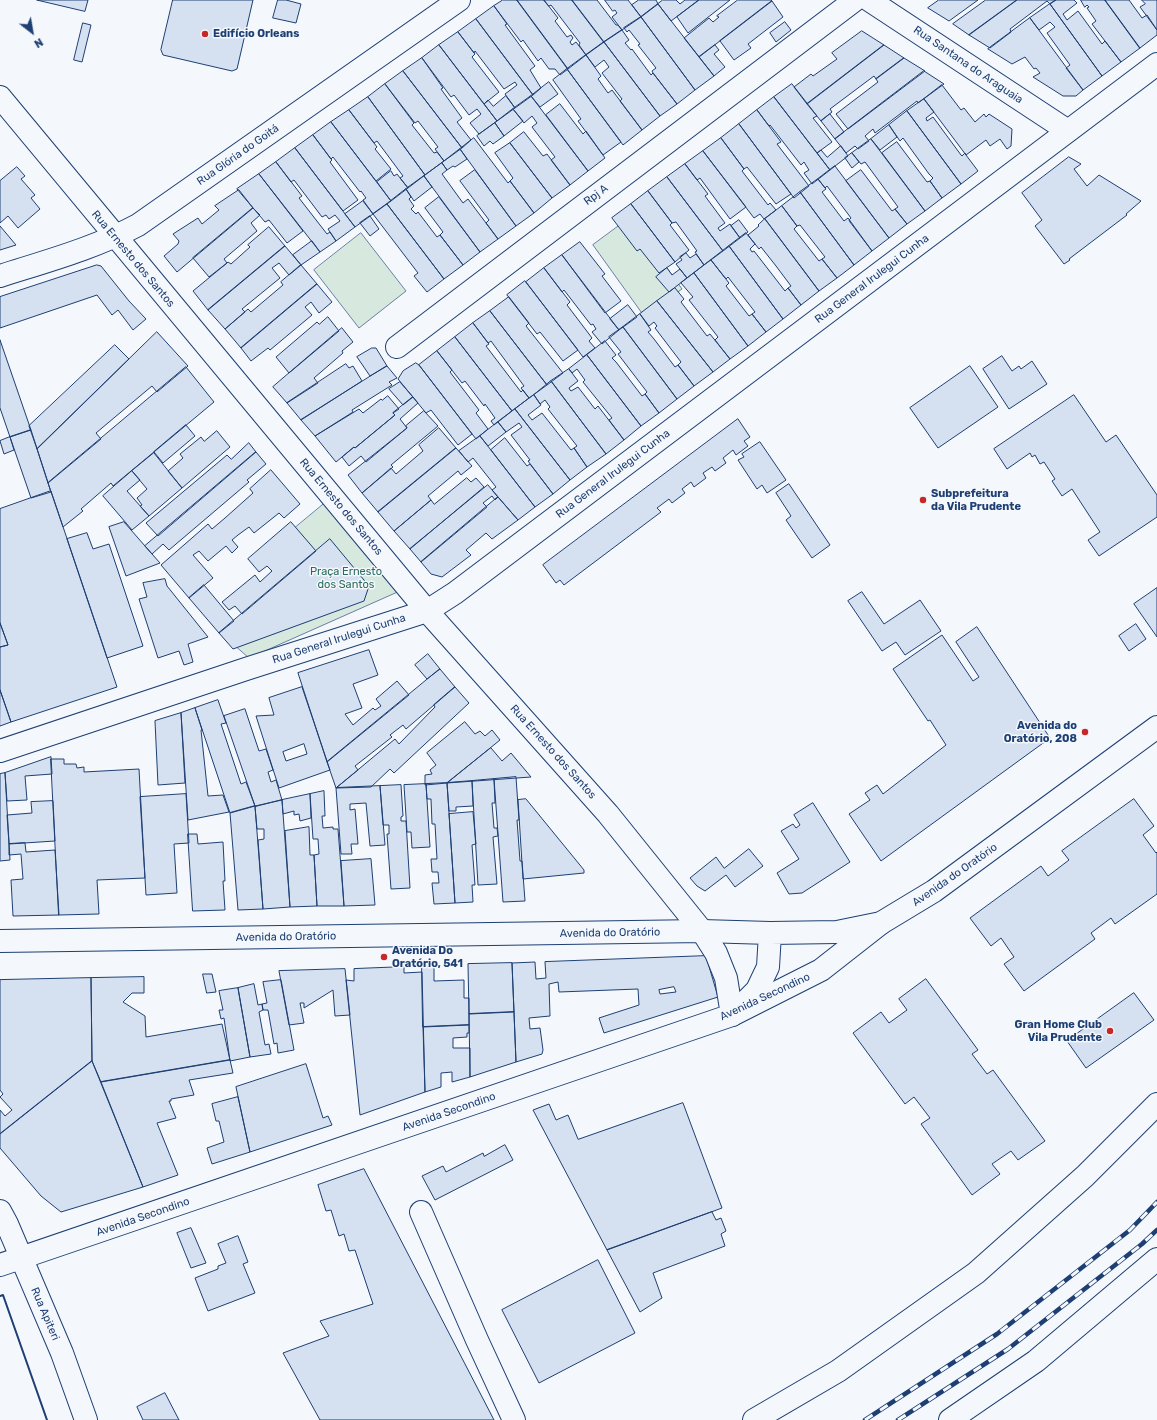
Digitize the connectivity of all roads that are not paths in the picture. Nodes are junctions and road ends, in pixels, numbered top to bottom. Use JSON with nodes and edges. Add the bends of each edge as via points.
{"nodes":[{"id":1,"x":460,"y":0,"type":"edge"},
{"id":2,"x":855,"y":0,"type":"edge"},
{"id":3,"x":869,"y":0,"type":"edge"},
{"id":4,"x":1157,"y":64,"type":"edge"},
{"id":5,"x":0,"y":97,"type":"edge"},
{"id":6,"x":1068,"y":131,"type":"junction"},
{"id":7,"x":115,"y":237,"type":"junction"},
{"id":8,"x":0,"y":276,"type":"edge"},
{"id":9,"x":397,"y":347,"type":"dead end"},
{"id":10,"x":427,"y":611,"type":"junction"},
{"id":11,"x":1157,"y":727,"type":"edge"},
{"id":12,"x":0,"y":751,"type":"edge"},
{"id":13,"x":881,"y":923,"type":"junction"},
{"id":14,"x":702,"y":932,"type":"junction"},
{"id":15,"x":770,"y":933,"type":"junction"},
{"id":16,"x":0,"y":940,"type":"edge"},
{"id":17,"x":732,"y":1015,"type":"junction"},
{"id":18,"x":1157,"y":1104,"type":"edge"},
{"id":19,"x":0,"y":1210,"type":"edge"},
{"id":20,"x":421,"y":1212,"type":"dead end"},
{"id":21,"x":21,"y":1258,"type":"junction"},
{"id":22,"x":1157,"y":1259,"type":"edge"},
{"id":23,"x":0,"y":1265,"type":"edge"},
{"id":24,"x":86,"y":1420,"type":"edge"},
{"id":25,"x":514,"y":1420,"type":"edge"},
{"id":26,"x":754,"y":1420,"type":"edge"},
{"id":27,"x":950,"y":1420,"type":"edge"}],
"edges":[{"from":1,"to":7,"type":"street","name":"Rua Glória do Goitá","via":[[138,225]]},
{"from":2,"to":9,"type":"street","name":"Rpj A"},
{"from":3,"to":6,"type":"street","name":"Rua Santana do Araguaia"},
{"from":4,"to":6,"type":"street","name":"Rua General Irulegui Cunha"},
{"from":5,"to":7,"type":"street","name":"Rua Ernesto dos Santos"},
{"from":6,"to":10,"type":"street","name":"Rua General Irulegui Cunha","via":[[455,593]]},
{"from":7,"to":8,"type":"street","name":"Rua Glória do Goitá"},
{"from":7,"to":10,"type":"street","name":"Rua Ernesto dos Santos"},
{"from":10,"to":12,"type":"street","name":"Rua General Irulegui Cunha"},
{"from":10,"to":14,"type":"street","name":"Rua Ernesto dos Santos","via":[[608,814]]},
{"from":11,"to":13,"type":"street","name":"Avenida do Oratório","via":[[934,891]]},
{"from":13,"to":15,"type":"street","name":"Avenida do Oratório","via":[[836,932]]},
{"from":13,"to":17,"type":"street","name":"Avenida Secondino","via":[[821,970]]},
{"from":14,"to":15,"type":"street","name":"Avenida do Oratório"},
{"from":14,"to":16,"type":"street","name":"Avenida do Oratório"},
{"from":14,"to":17,"type":"street","name":"Rua Ernesto dos Santos","via":[[716,953],[726,978]]},
{"from":15,"to":17,"type":"street","via":[[768,967],[757,990]]},
{"from":17,"to":21,"type":"street","name":"Avenida Secondino"},
{"from":18,"to":26,"type":"street","via":[[1085,1176],[976,1273],[838,1371]]},
{"from":19,"to":21,"type":"street","name":"Rua Apiteri"},
{"from":20,"to":25,"type":"street"},
{"from":21,"to":23,"type":"street","name":"Avenida Secondino"},
{"from":21,"to":24,"type":"street","name":"Rua Apiteri","via":[[62,1353]]},
{"from":22,"to":27,"type":"street","via":[[1036,1362]]}]}
